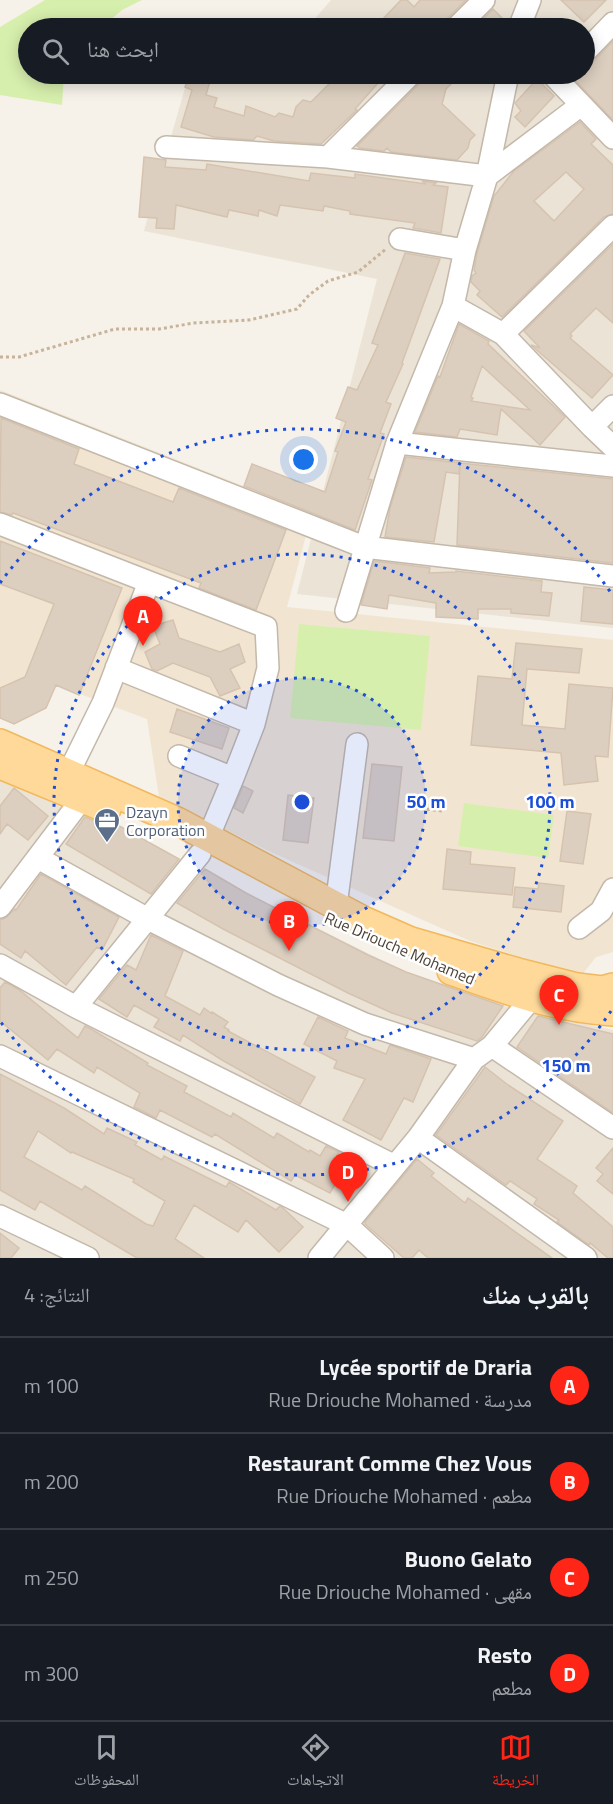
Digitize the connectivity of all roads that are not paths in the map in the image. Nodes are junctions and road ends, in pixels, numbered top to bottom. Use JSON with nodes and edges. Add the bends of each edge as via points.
{"nodes":[{"id":1,"x":484,"y":0,"type":"edge"},
{"id":2,"x":530,"y":0,"type":"edge"},
{"id":3,"x":466,"y":18,"type":"edge"},
{"id":4,"x":523,"y":18,"type":"edge"},
{"id":5,"x":613,"y":23,"type":"edge"},
{"id":6,"x":595,"y":42,"type":"edge"},
{"id":7,"x":401,"y":84,"type":"edge"},
{"id":8,"x":506,"y":84,"type":"edge"},
{"id":9,"x":565,"y":84,"type":"edge"},
{"id":10,"x":581,"y":105,"type":"junction"},
{"id":11,"x":613,"y":138,"type":"edge"},
{"id":12,"x":166,"y":147,"type":"dead end"},
{"id":13,"x":328,"y":157,"type":"junction"},
{"id":14,"x":487,"y":176,"type":"junction"},
{"id":15,"x":613,"y":226,"type":"edge"},
{"id":16,"x":400,"y":239,"type":"road end"},
{"id":17,"x":465,"y":250,"type":"junction"},
{"id":18,"x":453,"y":306,"type":"junction"},
{"id":19,"x":503,"y":334,"type":"junction"},
{"id":20,"x":0,"y":404,"type":"edge"},
{"id":21,"x":613,"y":406,"type":"edge"},
{"id":22,"x":592,"y":427,"type":"junction"},
{"id":23,"x":397,"y":443,"type":"junction"},
{"id":24,"x":613,"y":447,"type":"edge"},
{"id":25,"x":613,"y":466,"type":"edge"},
{"id":26,"x":0,"y":524,"type":"edge"},
{"id":27,"x":364,"y":547,"type":"junction"},
{"id":28,"x":613,"y":576,"type":"edge"},
{"id":29,"x":148,"y":582,"type":"junction"},
{"id":30,"x":346,"y":611,"type":"dead end"},
{"id":31,"x":116,"y":669,"type":"junction"},
{"id":32,"x":254,"y":724,"type":"junction"},
{"id":33,"x":0,"y":743,"type":"edge"},
{"id":34,"x":357,"y":744,"type":"dead end"},
{"id":35,"x":179,"y":756,"type":"dead end"},
{"id":36,"x":0,"y":765,"type":"edge"},
{"id":37,"x":69,"y":772,"type":"junction"},
{"id":38,"x":233,"y":778,"type":"junction"},
{"id":39,"x":82,"y":799,"type":"junction"},
{"id":40,"x":204,"y":846,"type":"junction"},
{"id":41,"x":38,"y":858,"type":"junction"},
{"id":42,"x":613,"y":889,"type":"edge"},
{"id":43,"x":336,"y":906,"type":"junction"},
{"id":44,"x":0,"y":907,"type":"edge"},
{"id":45,"x":148,"y":919,"type":"junction"},
{"id":46,"x":579,"y":928,"type":"dead end"},
{"id":47,"x":0,"y":965,"type":"edge"},
{"id":48,"x":613,"y":987,"type":"edge"},
{"id":49,"x":531,"y":999,"type":"junction"},
{"id":50,"x":76,"y":1007,"type":"junction"},
{"id":51,"x":613,"y":1012,"type":"edge"},
{"id":52,"x":492,"y":1046,"type":"junction"},
{"id":53,"x":0,"y":1056,"type":"edge"},
{"id":54,"x":474,"y":1059,"type":"junction"},
{"id":55,"x":613,"y":1128,"type":"edge"},
{"id":56,"x":418,"y":1138,"type":"junction"},
{"id":57,"x":395,"y":1166,"type":"junction"},
{"id":58,"x":0,"y":1216,"type":"edge"},
{"id":59,"x":347,"y":1225,"type":"junction"},
{"id":60,"x":82,"y":1257,"type":"edge"},
{"id":61,"x":319,"y":1258,"type":"edge"},
{"id":62,"x":383,"y":1258,"type":"edge"},
{"id":63,"x":586,"y":1258,"type":"edge"}],
"edges":[{"from":1,"to":3,"type":"street"},
{"from":2,"to":4,"type":"street"},
{"from":5,"to":6,"type":"street"},
{"from":7,"to":13,"type":"street"},
{"from":8,"to":14,"type":"street"},
{"from":9,"to":10,"type":"street"},
{"from":10,"to":11,"type":"street"},
{"from":10,"to":14,"type":"street"},
{"from":12,"to":13,"type":"street"},
{"from":13,"to":14,"type":"street"},
{"from":14,"to":17,"type":"street"},
{"from":15,"to":19,"type":"street"},
{"from":16,"to":17,"type":"street"},
{"from":17,"to":18,"type":"street"},
{"from":18,"to":19,"type":"street"},
{"from":18,"to":23,"type":"street"},
{"from":19,"to":22,"type":"street"},
{"from":20,"to":27,"type":"street"},
{"from":21,"to":22,"type":"street"},
{"from":22,"to":24,"type":"street"},
{"from":23,"to":25,"type":"street"},
{"from":23,"to":27,"type":"street"},
{"from":26,"to":29,"type":"street"},
{"from":27,"to":28,"type":"street"},
{"from":27,"to":30,"type":"street"},
{"from":29,"to":31,"type":"street"},
{"from":29,"to":32,"type":"street","via":[[266,627],[268,668]]},
{"from":31,"to":32,"type":"street"},
{"from":31,"to":37,"type":"street"},
{"from":32,"to":38,"type":"street"},
{"from":33,"to":37,"type":"main road","name":"Rue Driouche Mohamed"},
{"from":34,"to":43,"type":"street"},
{"from":35,"to":38,"type":"street"},
{"from":36,"to":39,"type":"main road","name":"Rue Driouche Mohamed"},
{"from":37,"to":40,"type":"main road","name":"Rue Driouche Mohamed","via":[[177,821]]},
{"from":38,"to":40,"type":"street"},
{"from":39,"to":40,"type":"main road","name":"Rue Driouche Mohamed"},
{"from":39,"to":41,"type":"street"},
{"from":40,"to":43,"type":"main road","name":"Rue Driouche Mohamed"},
{"from":40,"to":45,"type":"street"},
{"from":40,"to":49,"type":"main road","name":"Rue Driouche Mohamed","via":[[345,928],[435,966]]},
{"from":41,"to":44,"type":"street"},
{"from":41,"to":45,"type":"street"},
{"from":42,"to":46,"type":"street","via":[[601,911]]},
{"from":43,"to":48,"type":"main road","name":"Rue Driouche Mohamed","via":[[387,931],[469,959],[577,987]]},
{"from":45,"to":50,"type":"street"},
{"from":45,"to":54,"type":"street","via":[[365,1024]]},
{"from":47,"to":50,"type":"street"},
{"from":49,"to":51,"type":"main road","name":"Rue Driouche Mohamed","via":[[580,1010]]},
{"from":49,"to":52,"type":"street"},
{"from":50,"to":57,"type":"street"},
{"from":52,"to":54,"type":"street"},
{"from":52,"to":55,"type":"street"},
{"from":53,"to":59,"type":"street"},
{"from":54,"to":56,"type":"street"},
{"from":56,"to":57,"type":"street"},
{"from":56,"to":63,"type":"street"},
{"from":57,"to":59,"type":"street"},
{"from":58,"to":60,"type":"street"},
{"from":59,"to":61,"type":"street"},
{"from":59,"to":62,"type":"street"}]}
